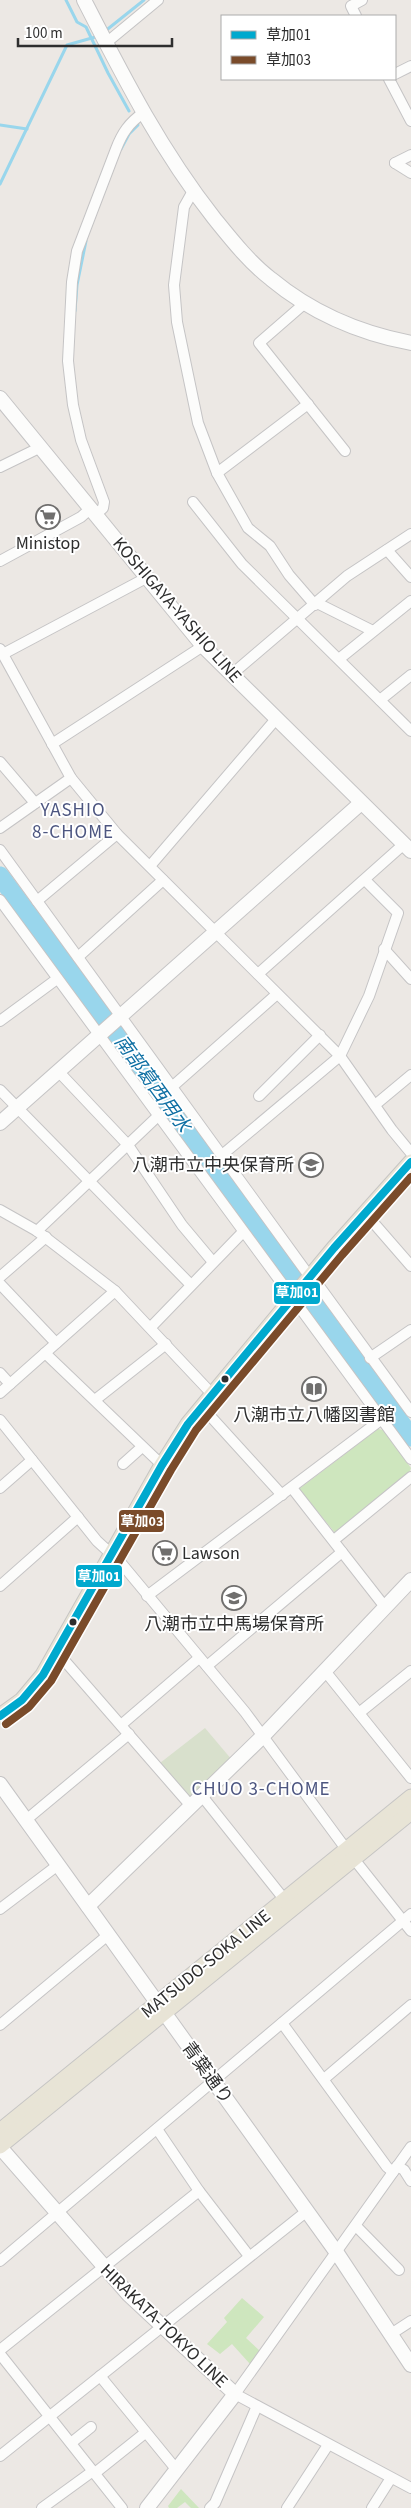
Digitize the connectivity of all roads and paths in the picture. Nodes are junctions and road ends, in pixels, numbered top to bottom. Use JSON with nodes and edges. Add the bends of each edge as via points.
{"nodes":[{"id":1,"x":84,"y":0,"type":"edge"},
{"id":2,"x":158,"y":0,"type":"edge"},
{"id":3,"x":362,"y":0,"type":"edge"},
{"id":4,"x":356,"y":15,"type":"edge"},
{"id":5,"x":106,"y":43,"type":"junction"},
{"id":6,"x":411,"y":66,"type":"edge"},
{"id":7,"x":396,"y":74,"type":"edge"},
{"id":8,"x":390,"y":80,"type":"edge"},
{"id":9,"x":143,"y":113,"type":"junction"},
{"id":10,"x":411,"y":121,"type":"edge"},
{"id":11,"x":411,"y":155,"type":"edge"},
{"id":12,"x":411,"y":173,"type":"edge"},
{"id":13,"x":193,"y":191,"type":"junction"},
{"id":14,"x":305,"y":303,"type":"junction"},
{"id":15,"x":411,"y":343,"type":"edge"},
{"id":16,"x":0,"y":398,"type":"edge"},
{"id":17,"x":308,"y":404,"type":"junction"},
{"id":18,"x":41,"y":447,"type":"junction"},
{"id":19,"x":345,"y":451,"type":"dead end"},
{"id":20,"x":0,"y":467,"type":"edge"},
{"id":21,"x":217,"y":473,"type":"junction"},
{"id":22,"x":193,"y":502,"type":"dead end"},
{"id":23,"x":93,"y":512,"type":"junction"},
{"id":24,"x":411,"y":534,"type":"edge"},
{"id":25,"x":387,"y":550,"type":"junction"},
{"id":26,"x":0,"y":561,"type":"edge"},
{"id":27,"x":411,"y":577,"type":"edge"},
{"id":28,"x":146,"y":578,"type":"junction"},
{"id":29,"x":411,"y":601,"type":"edge"},
{"id":30,"x":316,"y":604,"type":"junction"},
{"id":31,"x":298,"y":619,"type":"junction"},
{"id":32,"x":373,"y":632,"type":"junction"},
{"id":33,"x":202,"y":646,"type":"junction"},
{"id":34,"x":2,"y":652,"type":"edge"},
{"id":35,"x":339,"y":659,"type":"junction"},
{"id":36,"x":231,"y":675,"type":"junction"},
{"id":37,"x":411,"y":675,"type":"edge"},
{"id":38,"x":380,"y":700,"type":"junction"},
{"id":39,"x":276,"y":719,"type":"junction"},
{"id":40,"x":411,"y":731,"type":"edge"},
{"id":41,"x":52,"y":744,"type":"junction"},
{"id":42,"x":0,"y":762,"type":"edge"},
{"id":43,"x":71,"y":778,"type":"junction"},
{"id":44,"x":35,"y":803,"type":"junction"},
{"id":45,"x":361,"y":803,"type":"junction"},
{"id":46,"x":0,"y":828,"type":"edge"},
{"id":47,"x":117,"y":834,"type":"junction"},
{"id":48,"x":407,"y":848,"type":"edge"},
{"id":49,"x":0,"y":850,"type":"edge"},
{"id":50,"x":150,"y":866,"type":"junction"},
{"id":51,"x":163,"y":880,"type":"junction"},
{"id":52,"x":365,"y":880,"type":"junction"},
{"id":53,"x":0,"y":900,"type":"edge"},
{"id":54,"x":37,"y":901,"type":"junction"},
{"id":55,"x":4,"y":915,"type":"edge"},
{"id":56,"x":215,"y":932,"type":"junction"},
{"id":57,"x":384,"y":949,"type":"junction"},
{"id":58,"x":78,"y":956,"type":"junction"},
{"id":59,"x":258,"y":974,"type":"junction"},
{"id":60,"x":57,"y":979,"type":"junction"},
{"id":61,"x":411,"y":979,"type":"edge"},
{"id":62,"x":277,"y":994,"type":"junction"},
{"id":63,"x":121,"y":1016,"type":"junction"},
{"id":64,"x":0,"y":1022,"type":"edge"},
{"id":65,"x":99,"y":1035,"type":"junction"},
{"id":66,"x":320,"y":1035,"type":"junction"},
{"id":67,"x":340,"y":1056,"type":"junction"},
{"id":68,"x":58,"y":1072,"type":"junction"},
{"id":69,"x":411,"y":1075,"type":"edge"},
{"id":70,"x":173,"y":1086,"type":"junction"},
{"id":71,"x":0,"y":1090,"type":"edge"},
{"id":72,"x":259,"y":1096,"type":"dead end"},
{"id":73,"x":375,"y":1105,"type":"junction"},
{"id":74,"x":17,"y":1108,"type":"junction"},
{"id":75,"x":158,"y":1116,"type":"junction"},
{"id":76,"x":0,"y":1123,"type":"edge"},
{"id":77,"x":128,"y":1145,"type":"junction"},
{"id":78,"x":411,"y":1153,"type":"edge"},
{"id":79,"x":222,"y":1155,"type":"junction"},
{"id":80,"x":411,"y":1162,"type":"edge"},
{"id":81,"x":90,"y":1182,"type":"junction"},
{"id":82,"x":0,"y":1210,"type":"edge"},
{"id":83,"x":365,"y":1213,"type":"junction"},
{"id":84,"x":37,"y":1231,"type":"junction"},
{"id":85,"x":243,"y":1232,"type":"junction"},
{"id":86,"x":46,"y":1238,"type":"junction"},
{"id":87,"x":212,"y":1262,"type":"junction"},
{"id":88,"x":411,"y":1266,"type":"edge"},
{"id":89,"x":0,"y":1277,"type":"edge"},
{"id":90,"x":310,"y":1277,"type":"junction"},
{"id":91,"x":0,"y":1284,"type":"edge"},
{"id":92,"x":190,"y":1285,"type":"junction"},
{"id":93,"x":115,"y":1291,"type":"junction"},
{"id":94,"x":293,"y":1297,"type":"junction"},
{"id":95,"x":151,"y":1327,"type":"junction"},
{"id":96,"x":411,"y":1330,"type":"edge"},
{"id":97,"x":56,"y":1343,"type":"junction"},
{"id":98,"x":166,"y":1344,"type":"junction"},
{"id":99,"x":46,"y":1353,"type":"junction"},
{"id":100,"x":370,"y":1358,"type":"junction"},
{"id":101,"x":0,"y":1373,"type":"edge"},
{"id":102,"x":10,"y":1384,"type":"junction"},
{"id":103,"x":0,"y":1393,"type":"edge"},
{"id":104,"x":212,"y":1394,"type":"junction"},
{"id":105,"x":95,"y":1400,"type":"junction"},
{"id":106,"x":202,"y":1407,"type":"junction"},
{"id":107,"x":411,"y":1412,"type":"edge"},
{"id":108,"x":382,"y":1419,"type":"junction"},
{"id":109,"x":0,"y":1420,"type":"edge"},
{"id":110,"x":142,"y":1447,"type":"junction"},
{"id":111,"x":411,"y":1459,"type":"edge"},
{"id":112,"x":32,"y":1460,"type":"junction"},
{"id":113,"x":123,"y":1464,"type":"dead end"},
{"id":114,"x":162,"y":1465,"type":"junction"},
{"id":115,"x":411,"y":1477,"type":"edge"},
{"id":116,"x":0,"y":1488,"type":"edge"},
{"id":117,"x":292,"y":1488,"type":"junction"},
{"id":118,"x":282,"y":1495,"type":"junction"},
{"id":119,"x":78,"y":1517,"type":"junction"},
{"id":120,"x":334,"y":1540,"type":"junction"},
{"id":121,"x":342,"y":1552,"type":"junction"},
{"id":122,"x":111,"y":1555,"type":"junction"},
{"id":123,"x":411,"y":1580,"type":"edge"},
{"id":124,"x":0,"y":1586,"type":"edge"},
{"id":125,"x":147,"y":1596,"type":"junction"},
{"id":126,"x":385,"y":1607,"type":"junction"},
{"id":127,"x":57,"y":1652,"type":"junction"},
{"id":128,"x":199,"y":1658,"type":"junction"},
{"id":129,"x":206,"y":1666,"type":"junction"},
{"id":130,"x":325,"y":1671,"type":"junction"},
{"id":131,"x":411,"y":1671,"type":"edge"},
{"id":132,"x":359,"y":1714,"type":"junction"},
{"id":133,"x":0,"y":1716,"type":"edge"},
{"id":134,"x":121,"y":1725,"type":"junction"},
{"id":135,"x":128,"y":1734,"type":"junction"},
{"id":136,"x":263,"y":1736,"type":"junction"},
{"id":137,"x":411,"y":1778,"type":"edge"},
{"id":138,"x":0,"y":1784,"type":"edge"},
{"id":139,"x":202,"y":1796,"type":"junction"},
{"id":140,"x":411,"y":1796,"type":"edge"},
{"id":141,"x":191,"y":1806,"type":"junction"},
{"id":142,"x":411,"y":1812,"type":"edge"},
{"id":143,"x":26,"y":1820,"type":"junction"},
{"id":144,"x":350,"y":1853,"type":"junction"},
{"id":145,"x":58,"y":1865,"type":"junction"},
{"id":146,"x":284,"y":1900,"type":"junction"},
{"id":147,"x":88,"y":1906,"type":"junction"},
{"id":148,"x":0,"y":1909,"type":"edge"},
{"id":149,"x":407,"y":1917,"type":"edge"},
{"id":150,"x":411,"y":1931,"type":"edge"},
{"id":151,"x":108,"y":1936,"type":"junction"},
{"id":152,"x":411,"y":2005,"type":"edge"},
{"id":153,"x":161,"y":2009,"type":"junction"},
{"id":154,"x":282,"y":2023,"type":"junction"},
{"id":155,"x":0,"y":2025,"type":"edge"},
{"id":156,"x":324,"y":2079,"type":"junction"},
{"id":157,"x":213,"y":2081,"type":"junction"},
{"id":158,"x":157,"y":2130,"type":"junction"},
{"id":159,"x":0,"y":2131,"type":"edge"},
{"id":160,"x":0,"y":2147,"type":"edge"},
{"id":161,"x":411,"y":2147,"type":"edge"},
{"id":162,"x":395,"y":2169,"type":"junction"},
{"id":163,"x":411,"y":2180,"type":"edge"},
{"id":164,"x":199,"y":2191,"type":"junction"},
{"id":165,"x":307,"y":2211,"type":"junction"},
{"id":166,"x":57,"y":2214,"type":"junction"},
{"id":167,"x":356,"y":2226,"type":"junction"},
{"id":168,"x":337,"y":2253,"type":"junction"},
{"id":169,"x":249,"y":2256,"type":"junction"},
{"id":170,"x":0,"y":2261,"type":"edge"},
{"id":171,"x":104,"y":2267,"type":"junction"},
{"id":172,"x":399,"y":2270,"type":"dead end"},
{"id":173,"x":411,"y":2321,"type":"edge"},
{"id":174,"x":161,"y":2327,"type":"junction"},
{"id":175,"x":391,"y":2334,"type":"junction"},
{"id":176,"x":0,"y":2350,"type":"edge"},
{"id":177,"x":0,"y":2354,"type":"edge"},
{"id":178,"x":411,"y":2365,"type":"edge"},
{"id":179,"x":100,"y":2376,"type":"junction"},
{"id":180,"x":235,"y":2394,"type":"junction"},
{"id":181,"x":257,"y":2406,"type":"junction"},
{"id":182,"x":50,"y":2417,"type":"junction"},
{"id":183,"x":90,"y":2428,"type":"dead end"},
{"id":184,"x":145,"y":2433,"type":"junction"},
{"id":185,"x":71,"y":2443,"type":"junction"},
{"id":186,"x":328,"y":2445,"type":"junction"},
{"id":187,"x":0,"y":2456,"type":"edge"},
{"id":188,"x":176,"y":2469,"type":"junction"},
{"id":189,"x":94,"y":2472,"type":"junction"},
{"id":190,"x":391,"y":2478,"type":"junction"},
{"id":191,"x":411,"y":2488,"type":"edge"},
{"id":192,"x":42,"y":2508,"type":"edge"},
{"id":193,"x":122,"y":2508,"type":"edge"},
{"id":194,"x":147,"y":2508,"type":"edge"},
{"id":195,"x":210,"y":2508,"type":"edge"},
{"id":196,"x":287,"y":2508,"type":"edge"},
{"id":197,"x":372,"y":2508,"type":"edge"}],
"edges":[{"from":1,"to":5,"type":"street"},
{"from":2,"to":5,"type":"street"},
{"from":3,"to":4,"type":"street","via":[[351,6]]},
{"from":5,"to":9,"type":"street"},
{"from":6,"to":7,"type":"street"},
{"from":8,"to":10,"type":"street"},
{"from":9,"to":13,"type":"street"},
{"from":9,"to":23,"type":"street","via":[[132,121],[119,142],[77,251],[72,282],[69,378],[81,440],[104,502],[104,508]]},
{"from":11,"to":12,"type":"street","via":[[395,163]]},
{"from":13,"to":14,"type":"street","via":[[247,257],[269,278]]},
{"from":13,"to":21,"type":"street","via":[[184,207],[174,285],[177,322],[198,423]]},
{"from":14,"to":15,"type":"street","via":[[334,320],[365,332]]},
{"from":14,"to":17,"type":"street","via":[[258,343]]},
{"from":16,"to":18,"type":"street","name":"KOSHIGAYA-YASHIO LINE"},
{"from":17,"to":19,"type":"street"},
{"from":17,"to":21,"type":"street"},
{"from":18,"to":20,"type":"street"},
{"from":18,"to":23,"type":"street","name":"KOSHIGAYA-YASHIO LINE"},
{"from":21,"to":30,"type":"street","via":[[248,528],[270,546],[289,574]]},
{"from":22,"to":31,"type":"street","via":[[242,564]]},
{"from":23,"to":26,"type":"street"},
{"from":23,"to":28,"type":"street","name":"KOSHIGAYA-YASHIO LINE"},
{"from":24,"to":25,"type":"street"},
{"from":25,"to":27,"type":"street"},
{"from":25,"to":30,"type":"street","via":[[347,576]]},
{"from":28,"to":33,"type":"street","name":"KOSHIGAYA-YASHIO LINE"},
{"from":28,"to":34,"type":"street"},
{"from":29,"to":32,"type":"street"},
{"from":30,"to":31,"type":"street"},
{"from":30,"to":32,"type":"street"},
{"from":31,"to":35,"type":"street"},
{"from":31,"to":36,"type":"street"},
{"from":32,"to":35,"type":"street"},
{"from":33,"to":36,"type":"street","name":"KOSHIGAYA-YASHIO LINE"},
{"from":33,"to":41,"type":"street"},
{"from":34,"to":41,"type":"street"},
{"from":35,"to":38,"type":"street"},
{"from":36,"to":39,"type":"street","name":"KOSHIGAYA-YASHIO LINE"},
{"from":37,"to":38,"type":"street"},
{"from":38,"to":40,"type":"street"},
{"from":39,"to":45,"type":"street","name":"KOSHIGAYA-YASHIO LINE"},
{"from":39,"to":50,"type":"street"},
{"from":41,"to":43,"type":"street"},
{"from":42,"to":44,"type":"street"},
{"from":43,"to":44,"type":"street"},
{"from":43,"to":47,"type":"street"},
{"from":44,"to":46,"type":"street"},
{"from":45,"to":48,"type":"street","name":"KOSHIGAYA-YASHIO LINE"},
{"from":45,"to":56,"type":"street"},
{"from":47,"to":50,"type":"street"},
{"from":47,"to":54,"type":"street"},
{"from":48,"to":52,"type":"street"},
{"from":49,"to":54,"type":"street"},
{"from":50,"to":51,"type":"street"},
{"from":51,"to":56,"type":"street"},
{"from":51,"to":58,"type":"street"},
{"from":52,"to":57,"type":"street","via":[[398,914]]},
{"from":52,"to":59,"type":"street"},
{"from":53,"to":55,"type":"street"},
{"from":54,"to":58,"type":"street"},
{"from":55,"to":60,"type":"street"},
{"from":56,"to":59,"type":"street"},
{"from":56,"to":63,"type":"street"},
{"from":57,"to":61,"type":"street"},
{"from":57,"to":67,"type":"street","via":[[369,996]]},
{"from":58,"to":63,"type":"street"},
{"from":59,"to":62,"type":"street"},
{"from":60,"to":64,"type":"street"},
{"from":60,"to":65,"type":"street"},
{"from":62,"to":66,"type":"street"},
{"from":62,"to":70,"type":"street"},
{"from":63,"to":65,"type":"street"},
{"from":63,"to":70,"type":"street"},
{"from":65,"to":68,"type":"street"},
{"from":65,"to":75,"type":"street"},
{"from":66,"to":67,"type":"street"},
{"from":66,"to":72,"type":"street"},
{"from":67,"to":73,"type":"street"},
{"from":67,"to":79,"type":"street"},
{"from":68,"to":74,"type":"street"},
{"from":68,"to":77,"type":"street"},
{"from":69,"to":73,"type":"street"},
{"from":70,"to":79,"type":"street"},
{"from":71,"to":74,"type":"street"},
{"from":73,"to":78,"type":"street"},
{"from":74,"to":76,"type":"street"},
{"from":74,"to":81,"type":"street"},
{"from":75,"to":77,"type":"street"},
{"from":75,"to":85,"type":"street"},
{"from":77,"to":81,"type":"street"},
{"from":77,"to":87,"type":"street","via":[[182,1225]]},
{"from":79,"to":90,"type":"street"},
{"from":80,"to":83,"type":"main road"},
{"from":81,"to":84,"type":"street"},
{"from":81,"to":92,"type":"street"},
{"from":82,"to":84,"type":"street"},
{"from":83,"to":88,"type":"street"},
{"from":83,"to":90,"type":"main road"},
{"from":84,"to":86,"type":"street"},
{"from":85,"to":87,"type":"street"},
{"from":85,"to":94,"type":"street"},
{"from":86,"to":89,"type":"street"},
{"from":86,"to":93,"type":"street"},
{"from":87,"to":92,"type":"street"},
{"from":90,"to":94,"type":"main road"},
{"from":90,"to":100,"type":"street"},
{"from":91,"to":97,"type":"street"},
{"from":92,"to":95,"type":"street"},
{"from":93,"to":95,"type":"street"},
{"from":93,"to":97,"type":"street"},
{"from":94,"to":104,"type":"main road"},
{"from":94,"to":108,"type":"street"},
{"from":95,"to":98,"type":"street"},
{"from":96,"to":100,"type":"street"},
{"from":97,"to":99,"type":"street"},
{"from":98,"to":104,"type":"street"},
{"from":98,"to":105,"type":"street"},
{"from":99,"to":102,"type":"street"},
{"from":99,"to":105,"type":"street"},
{"from":100,"to":107,"type":"street"},
{"from":101,"to":102,"type":"street"},
{"from":102,"to":103,"type":"street"},
{"from":104,"to":106,"type":"main road"},
{"from":105,"to":110,"type":"street"},
{"from":106,"to":114,"type":"main road"},
{"from":106,"to":118,"type":"street"},
{"from":108,"to":111,"type":"street"},
{"from":108,"to":117,"type":"street"},
{"from":109,"to":112,"type":"street"},
{"from":110,"to":113,"type":"street"},
{"from":110,"to":114,"type":"street"},
{"from":112,"to":116,"type":"street"},
{"from":112,"to":119,"type":"street"},
{"from":114,"to":122,"type":"main road"},
{"from":115,"to":120,"type":"street"},
{"from":117,"to":118,"type":"street"},
{"from":117,"to":120,"type":"street"},
{"from":118,"to":125,"type":"street"},
{"from":119,"to":122,"type":"street"},
{"from":119,"to":124,"type":"street"},
{"from":120,"to":121,"type":"street"},
{"from":121,"to":126,"type":"street"},
{"from":121,"to":129,"type":"street"},
{"from":122,"to":125,"type":"street"},
{"from":122,"to":127,"type":"main road"},
{"from":123,"to":126,"type":"street"},
{"from":125,"to":128,"type":"street"},
{"from":126,"to":130,"type":"street"},
{"from":127,"to":133,"type":"main road","via":[[34,1687]]},
{"from":127,"to":134,"type":"street"},
{"from":128,"to":129,"type":"street"},
{"from":128,"to":134,"type":"street"},
{"from":129,"to":136,"type":"street"},
{"from":130,"to":132,"type":"street"},
{"from":130,"to":136,"type":"street"},
{"from":131,"to":132,"type":"street"},
{"from":132,"to":137,"type":"street"},
{"from":134,"to":135,"type":"street"},
{"from":135,"to":141,"type":"street"},
{"from":135,"to":143,"type":"street"},
{"from":136,"to":139,"type":"street"},
{"from":136,"to":144,"type":"street"},
{"from":138,"to":143,"type":"street","name":"青葉通り"},
{"from":139,"to":141,"type":"street"},
{"from":139,"to":146,"type":"street"},
{"from":140,"to":144,"type":"main road","name":"MATSUDO-SOKA LINE"},
{"from":141,"to":147,"type":"street"},
{"from":142,"to":144,"type":"main road","name":"MATSUDO-SOKA LINE"},
{"from":143,"to":145,"type":"street","name":"青葉通り"},
{"from":144,"to":146,"type":"main road","name":"MATSUDO-SOKA LINE"},
{"from":144,"to":149,"type":"street"},
{"from":144,"to":153,"type":"main road","name":"MATSUDO-SOKA LINE"},
{"from":145,"to":147,"type":"street","name":"青葉通り"},
{"from":145,"to":148,"type":"street"},
{"from":146,"to":153,"type":"main road","name":"MATSUDO-SOKA LINE"},
{"from":147,"to":151,"type":"street","name":"青葉通り"},
{"from":149,"to":150,"type":"street"},
{"from":149,"to":154,"type":"street"},
{"from":151,"to":153,"type":"street","name":"青葉通り"},
{"from":151,"to":155,"type":"street"},
{"from":152,"to":156,"type":"street"},
{"from":153,"to":157,"type":"street","name":"青葉通り"},
{"from":153,"to":159,"type":"main road","name":"MATSUDO-SOKA LINE"},
{"from":153,"to":160,"type":"main road","name":"MATSUDO-SOKA LINE"},
{"from":154,"to":156,"type":"street"},
{"from":154,"to":157,"type":"street"},
{"from":156,"to":162,"type":"street","via":[[387,2167]]},
{"from":157,"to":158,"type":"street"},
{"from":157,"to":165,"type":"street","name":"青葉通り"},
{"from":158,"to":164,"type":"street"},
{"from":158,"to":166,"type":"street"},
{"from":160,"to":166,"type":"street","name":"HIRAKATA-TOKYO LINE"},
{"from":161,"to":162,"type":"street"},
{"from":162,"to":163,"type":"street","via":[[404,2170]]},
{"from":162,"to":167,"type":"street"},
{"from":164,"to":169,"type":"street"},
{"from":164,"to":171,"type":"street"},
{"from":165,"to":168,"type":"street","name":"青葉通り"},
{"from":165,"to":169,"type":"street"},
{"from":166,"to":170,"type":"street"},
{"from":166,"to":171,"type":"street","name":"HIRAKATA-TOKYO LINE"},
{"from":167,"to":168,"type":"street"},
{"from":167,"to":172,"type":"street"},
{"from":168,"to":175,"type":"street","name":"青葉通り"},
{"from":168,"to":180,"type":"street"},
{"from":169,"to":174,"type":"street"},
{"from":171,"to":174,"type":"street","name":"HIRAKATA-TOKYO LINE"},
{"from":171,"to":176,"type":"street"},
{"from":173,"to":175,"type":"street"},
{"from":174,"to":179,"type":"street"},
{"from":174,"to":180,"type":"street","name":"HIRAKATA-TOKYO LINE"},
{"from":175,"to":178,"type":"street","name":"青葉通り"},
{"from":177,"to":182,"type":"street"},
{"from":179,"to":182,"type":"street"},
{"from":179,"to":184,"type":"street"},
{"from":180,"to":181,"type":"street"},
{"from":180,"to":188,"type":"street","name":"HIRAKATA-TOKYO LINE"},
{"from":181,"to":186,"type":"street"},
{"from":181,"to":195,"type":"street"},
{"from":182,"to":185,"type":"street"},
{"from":182,"to":187,"type":"street"},
{"from":183,"to":185,"type":"street"},
{"from":184,"to":188,"type":"street"},
{"from":184,"to":189,"type":"street"},
{"from":185,"to":189,"type":"street"},
{"from":186,"to":190,"type":"street"},
{"from":186,"to":196,"type":"street"},
{"from":188,"to":194,"type":"street","name":"HIRAKATA-TOKYO LINE"},
{"from":189,"to":192,"type":"street"},
{"from":189,"to":193,"type":"street"},
{"from":190,"to":191,"type":"street"},
{"from":190,"to":197,"type":"street"}]}
